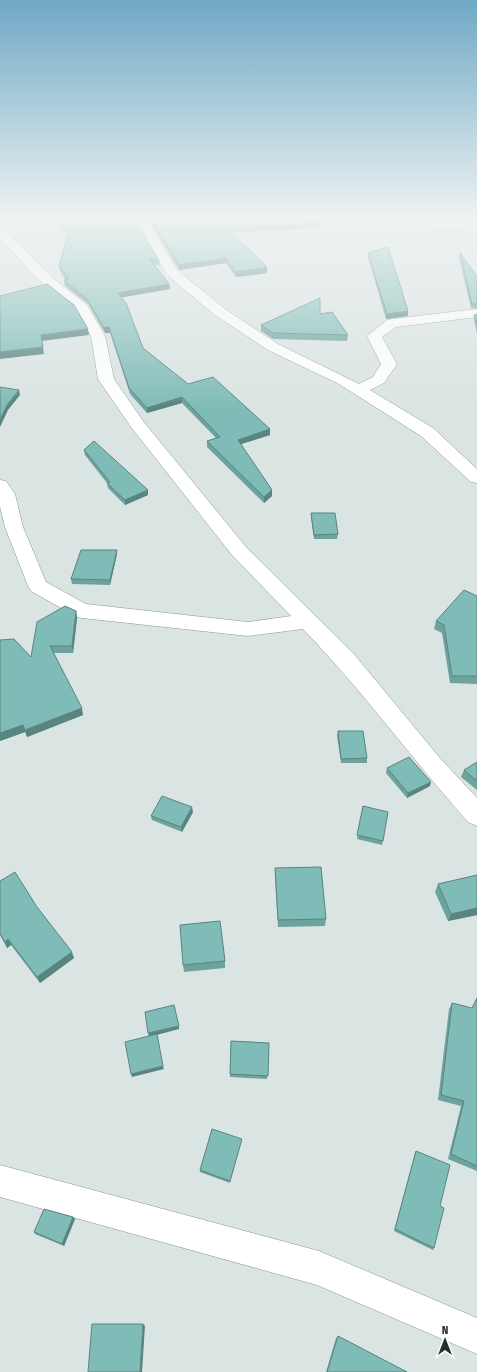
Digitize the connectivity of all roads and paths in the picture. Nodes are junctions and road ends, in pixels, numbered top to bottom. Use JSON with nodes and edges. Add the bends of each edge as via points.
{"nodes":[{"id":1,"x":48,"y":281,"type":"edge"},
{"id":2,"x":183,"y":281,"type":"edge"},
{"id":3,"x":477,"y":313,"type":"edge"},
{"id":4,"x":359,"y":390,"type":"junction"},
{"id":5,"x":477,"y":478,"type":"edge"},
{"id":6,"x":0,"y":486,"type":"edge"},
{"id":7,"x":308,"y":621,"type":"junction"},
{"id":8,"x":477,"y":815,"type":"edge"},
{"id":9,"x":0,"y":1181,"type":"edge"},
{"id":10,"x":477,"y":1336,"type":"edge"}],
"edges":[{"from":1,"to":7,"type":"street","via":[[82,308],[98,336],[106,379],[137,424],[240,551]]},
{"from":2,"to":4,"type":"street","via":[[220,312],[273,347]]},
{"from":3,"to":4,"type":"street","via":[[392,323],[374,336],[389,364],[379,380]]},
{"from":4,"to":5,"type":"street","via":[[427,432]]},
{"from":6,"to":7,"type":"street","via":[[6,494],[14,527],[38,586],[82,611],[248,629]]},
{"from":7,"to":8,"type":"street","via":[[345,659],[431,764]]},
{"from":9,"to":10,"type":"street","via":[[319,1268]]}]}
